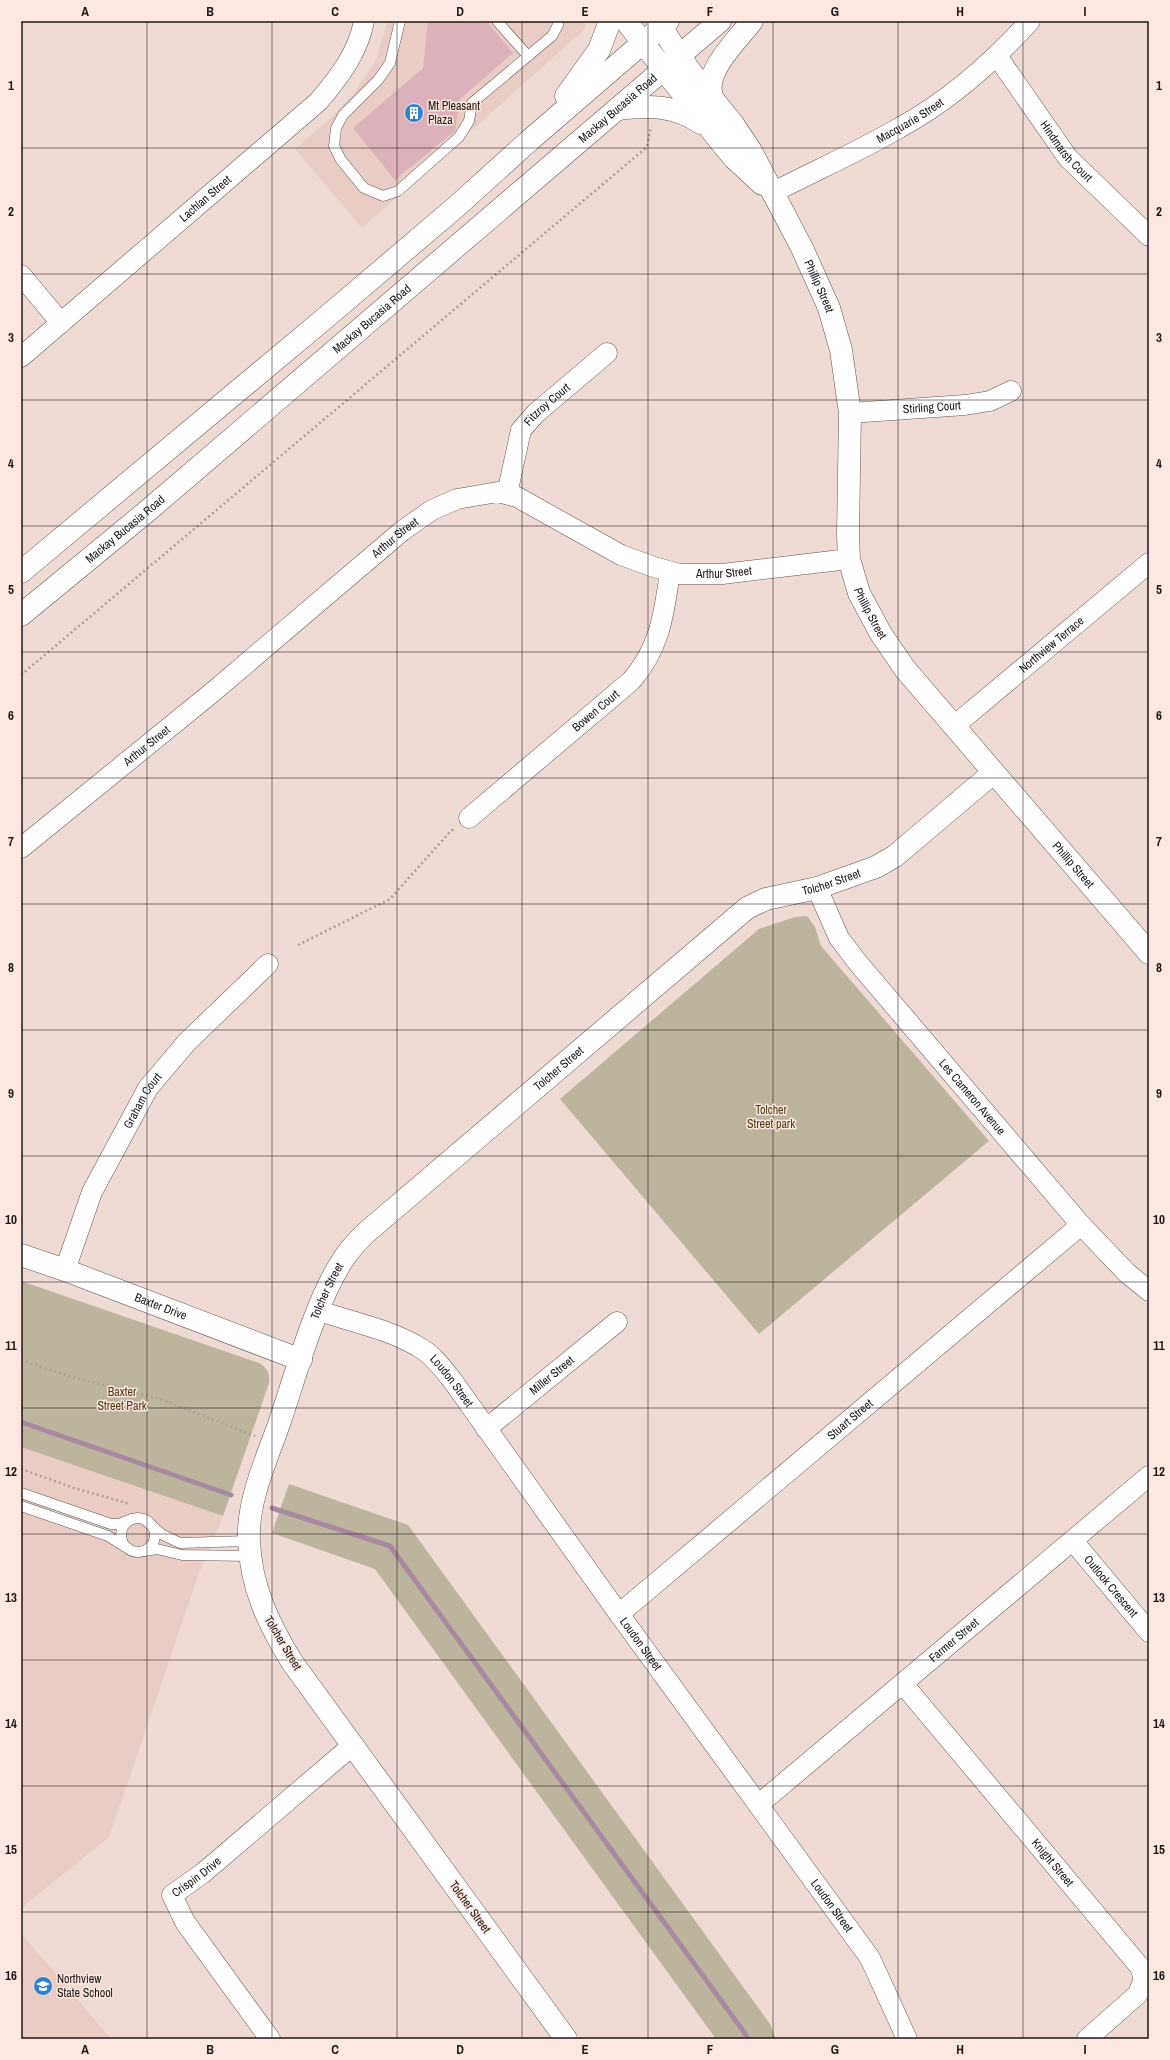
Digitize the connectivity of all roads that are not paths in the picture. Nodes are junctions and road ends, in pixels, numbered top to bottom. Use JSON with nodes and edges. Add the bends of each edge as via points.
{"nodes":[{"id":1,"x":364,"y":21,"type":"edge"},
{"id":2,"x":400,"y":21,"type":"edge"},
{"id":3,"x":497,"y":21,"type":"edge"},
{"id":4,"x":558,"y":21,"type":"edge"},
{"id":5,"x":610,"y":21,"type":"edge"},
{"id":6,"x":626,"y":21,"type":"edge"},
{"id":7,"x":720,"y":21,"type":"edge"},
{"id":8,"x":752,"y":21,"type":"edge"},
{"id":9,"x":1030,"y":21,"type":"edge"},
{"id":10,"x":662,"y":23,"type":"edge"},
{"id":11,"x":643,"y":42,"type":"junction"},
{"id":12,"x":528,"y":56,"type":"junction"},
{"id":13,"x":680,"y":56,"type":"junction"},
{"id":14,"x":997,"y":56,"type":"junction"},
{"id":15,"x":664,"y":70,"type":"junction"},
{"id":16,"x":714,"y":101,"type":"junction"},
{"id":17,"x":618,"y":109,"type":"junction"},
{"id":18,"x":530,"y":140,"type":"junction"},
{"id":19,"x":719,"y":140,"type":"junction"},
{"id":20,"x":772,"y":192,"type":"junction"},
{"id":21,"x":1149,"y":236,"type":"edge"},
{"id":22,"x":21,"y":275,"type":"edge"},
{"id":23,"x":61,"y":324,"type":"junction"},
{"id":24,"x":607,"y":353,"type":"dead end"},
{"id":25,"x":21,"y":356,"type":"edge"},
{"id":26,"x":1011,"y":391,"type":"dead end"},
{"id":27,"x":850,"y":414,"type":"junction"},
{"id":28,"x":507,"y":494,"type":"junction"},
{"id":29,"x":849,"y":559,"type":"junction"},
{"id":30,"x":21,"y":572,"type":"edge"},
{"id":31,"x":670,"y":572,"type":"junction"},
{"id":32,"x":1145,"y":574,"type":"edge"},
{"id":33,"x":21,"y":615,"type":"edge"},
{"id":34,"x":954,"y":726,"type":"junction"},
{"id":35,"x":993,"y":773,"type":"junction"},
{"id":36,"x":469,"y":818,"type":"road end"},
{"id":37,"x":21,"y":848,"type":"edge"},
{"id":38,"x":817,"y":888,"type":"junction"},
{"id":39,"x":1149,"y":953,"type":"edge"},
{"id":40,"x":268,"y":964,"type":"dead end"},
{"id":41,"x":1081,"y":1225,"type":"junction"},
{"id":42,"x":21,"y":1255,"type":"edge"},
{"id":43,"x":65,"y":1270,"type":"junction"},
{"id":44,"x":1149,"y":1292,"type":"edge"},
{"id":45,"x":319,"y":1311,"type":"junction"},
{"id":46,"x":617,"y":1322,"type":"dead end"},
{"id":47,"x":301,"y":1360,"type":"junction"},
{"id":48,"x":486,"y":1429,"type":"junction"},
{"id":49,"x":1149,"y":1476,"type":"edge"},
{"id":50,"x":21,"y":1493,"type":"edge"},
{"id":51,"x":21,"y":1506,"type":"edge"},
{"id":52,"x":132,"y":1520,"type":"junction"},
{"id":53,"x":146,"y":1521,"type":"junction"},
{"id":54,"x":1073,"y":1541,"type":"junction"},
{"id":55,"x":129,"y":1549,"type":"junction"},
{"id":56,"x":250,"y":1549,"type":"junction"},
{"id":57,"x":144,"y":1551,"type":"junction"},
{"id":58,"x":619,"y":1614,"type":"junction"},
{"id":59,"x":1149,"y":1632,"type":"edge"},
{"id":60,"x":903,"y":1684,"type":"junction"},
{"id":61,"x":353,"y":1745,"type":"junction"},
{"id":62,"x":758,"y":1805,"type":"junction"},
{"id":63,"x":270,"y":2039,"type":"edge"},
{"id":64,"x":566,"y":2039,"type":"edge"},
{"id":65,"x":907,"y":2039,"type":"edge"},
{"id":66,"x":1087,"y":2039,"type":"edge"}],
"edges":[{"from":1,"to":23,"type":"street","name":"Lachlan Street","via":[[353,55],[338,79],[319,101]]},
{"from":2,"to":12,"type":"lane","via":[[390,63],[378,80],[343,115],[335,134],[334,146],[341,160],[364,188],[383,196],[398,191],[459,137],[469,121],[472,103]]},
{"from":3,"to":12,"type":"lane"},
{"from":4,"to":12,"type":"lane","via":[[552,36]]},
{"from":5,"to":18,"type":"street","via":[[604,39],[588,66]]},
{"from":6,"to":11,"type":"street","name":"Phillip Street"},
{"from":7,"to":13,"type":"street","name":"Mackay Bucasia Road"},
{"from":8,"to":16,"type":"street","via":[[713,73],[709,89]]},
{"from":9,"to":14,"type":"street","name":"Macquarie Street"},
{"from":10,"to":11,"type":"street"},
{"from":10,"to":13,"type":"street","name":"Phillip Street"},
{"from":11,"to":15,"type":"street","name":"Phillip Street"},
{"from":11,"to":18,"type":"street"},
{"from":13,"to":15,"type":"street","name":"Mackay Bucasia Road"},
{"from":13,"to":16,"type":"street","name":"Phillip Street"},
{"from":14,"to":20,"type":"street","name":"Macquarie Street","via":[[950,94],[899,128]]},
{"from":14,"to":21,"type":"street","name":"Hindmarsh Court","via":[[1068,158]]},
{"from":15,"to":17,"type":"street","name":"Mackay Bucasia Road"},
{"from":15,"to":19,"type":"street","name":"Phillip Street"},
{"from":16,"to":20,"type":"street","name":"Phillip Street","via":[[747,144]]},
{"from":17,"to":19,"type":"street","via":[[668,107],[694,119]]},
{"from":17,"to":33,"type":"street","name":"Mackay Bucasia Road","via":[[146,513]]},
{"from":18,"to":30,"type":"street","via":[[330,314]]},
{"from":19,"to":20,"type":"street","name":"Phillip Street","via":[[734,158]]},
{"from":20,"to":27,"type":"street","name":"Phillip Street","via":[[802,248],[829,308],[841,350]]},
{"from":22,"to":23,"type":"street"},
{"from":23,"to":25,"type":"street","name":"Lachlan Street"},
{"from":24,"to":28,"type":"street","name":"Fitzroy Court","via":[[536,413],[521,430]]},
{"from":26,"to":27,"type":"street","name":"Stirling Court","via":[[990,401],[965,405]]},
{"from":27,"to":29,"type":"street","name":"Phillip Street"},
{"from":28,"to":31,"type":"street","name":"Arthur Street","via":[[517,497],[621,554]]},
{"from":28,"to":37,"type":"street","name":"Arthur Street","via":[[498,492],[457,499],[432,510],[402,531],[214,691]]},
{"from":29,"to":31,"type":"street","name":"Arthur Street","via":[[722,574]]},
{"from":29,"to":34,"type":"street","name":"Phillip Street","via":[[859,593],[881,634],[905,668]]},
{"from":31,"to":36,"type":"street","name":"Bowen Court","via":[[661,627],[643,666],[631,681]]},
{"from":32,"to":34,"type":"street","name":"Northview Terrace"},
{"from":34,"to":35,"type":"street","name":"Phillip Street"},
{"from":35,"to":38,"type":"street","name":"Tolcher Street","via":[[895,856],[876,867]]},
{"from":35,"to":39,"type":"street","name":"Phillip Street"},
{"from":38,"to":41,"type":"street","name":"Les Cameron Avenue","via":[[839,938],[858,963]]},
{"from":38,"to":45,"type":"street","name":"Tolcher Street","via":[[766,899],[747,908],[418,1187],[353,1246],[335,1274]]},
{"from":40,"to":43,"type":"street","name":"Graham Court","via":[[187,1042],[148,1088],[92,1192]]},
{"from":41,"to":44,"type":"street","name":"Les Cameron Avenue","via":[[1126,1273]]},
{"from":41,"to":58,"type":"street","name":"Stuart Street"},
{"from":42,"to":43,"type":"street","name":"Baxter Drive"},
{"from":43,"to":47,"type":"street","name":"Baxter Drive"},
{"from":45,"to":47,"type":"street","name":"Tolcher Street"},
{"from":45,"to":48,"type":"street","name":"Loudon Street","via":[[393,1335],[423,1349],[452,1380]]},
{"from":46,"to":48,"type":"street","name":"Miller Street"},
{"from":47,"to":56,"type":"street","name":"Tolcher Street","via":[[260,1478],[251,1513]]},
{"from":48,"to":58,"type":"street","name":"Loudon Street"},
{"from":49,"to":54,"type":"street","name":"Farmer Street"},
{"from":50,"to":52,"type":"lane","via":[[111,1524]]},
{"from":51,"to":55,"type":"lane","via":[[108,1536]]},
{"from":52,"to":53,"type":"lane"},
{"from":52,"to":55,"type":"lane","via":[[123,1527],[121,1534],[122,1541]]},
{"from":53,"to":56,"type":"lane","via":[[163,1535],[180,1543]]},
{"from":53,"to":57,"type":"lane","via":[[153,1529],[154,1537],[152,1544]]},
{"from":54,"to":59,"type":"street","name":"Outlook Crescent"},
{"from":54,"to":60,"type":"street","name":"Farmer Street"},
{"from":55,"to":57,"type":"lane","via":[[136,1552]]},
{"from":56,"to":57,"type":"lane","via":[[182,1555],[157,1549]]},
{"from":56,"to":61,"type":"street","name":"Tolcher Street","via":[[261,1604],[273,1631],[292,1662]]},
{"from":58,"to":62,"type":"street","name":"Loudon Street"},
{"from":60,"to":62,"type":"street","name":"Farmer Street"},
{"from":60,"to":66,"type":"street","name":"Knight Street","via":[[1140,1967],[1144,1979],[1138,1994]]},
{"from":61,"to":63,"type":"street","name":"Crispin Drive","via":[[202,1873],[172,1895],[185,1922]]},
{"from":61,"to":64,"type":"street","name":"Tolcher Street"},
{"from":62,"to":65,"type":"street","name":"Loudon Street","via":[[870,1958]]}]}
